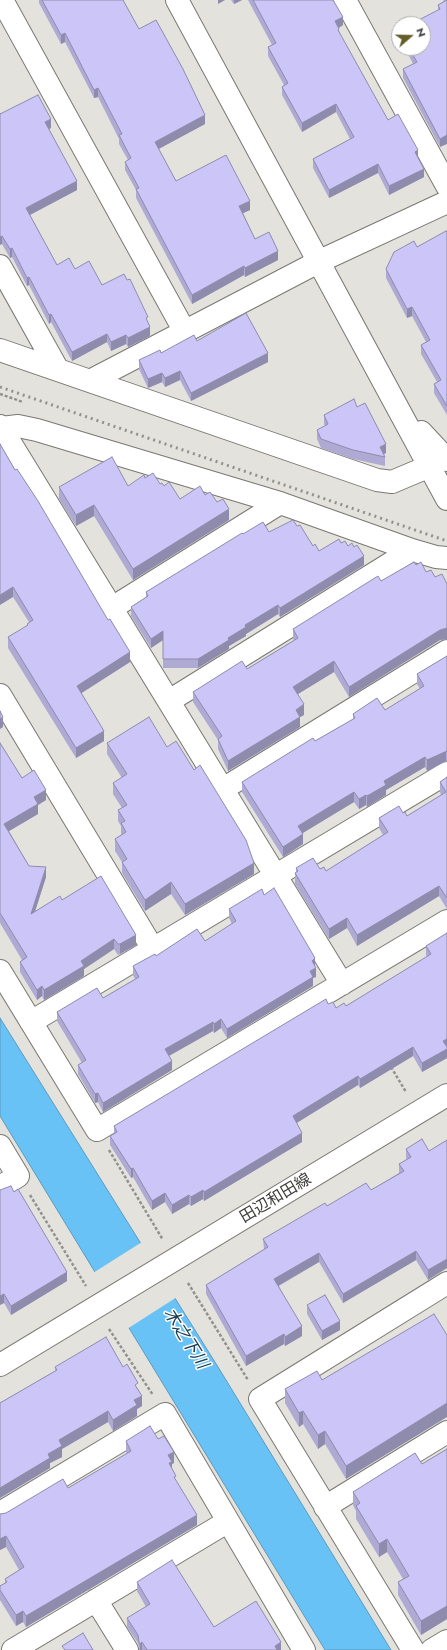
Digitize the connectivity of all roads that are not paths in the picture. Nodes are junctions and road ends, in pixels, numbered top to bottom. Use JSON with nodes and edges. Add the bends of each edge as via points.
{"nodes":[{"id":1,"x":2,"y":0,"type":"edge"},
{"id":2,"x":177,"y":0,"type":"edge"},
{"id":3,"x":345,"y":0,"type":"edge"},
{"id":4,"x":447,"y":186,"type":"edge"},
{"id":5,"x":447,"y":202,"type":"edge"},
{"id":6,"x":320,"y":261,"type":"junction"},
{"id":7,"x":0,"y":266,"type":"edge"},
{"id":8,"x":185,"y":332,"type":"junction"},
{"id":9,"x":0,"y":350,"type":"edge"},
{"id":10,"x":58,"y":370,"type":"junction"},
{"id":11,"x":90,"y":381,"type":"junction"},
{"id":12,"x":1,"y":427,"type":"edge"},
{"id":13,"x":439,"y":463,"type":"edge"},
{"id":14,"x":447,"y":498,"type":"edge"},
{"id":15,"x":280,"y":503,"type":"junction"},
{"id":16,"x":412,"y":550,"type":"junction"},
{"id":17,"x":447,"y":558,"type":"edge"},
{"id":18,"x":112,"y":608,"type":"junction"},
{"id":19,"x":447,"y":651,"type":"edge"},
{"id":20,"x":0,"y":696,"type":"edge"},
{"id":21,"x":169,"y":701,"type":"junction"},
{"id":22,"x":447,"y":773,"type":"edge"},
{"id":23,"x":222,"y":789,"type":"junction"},
{"id":24,"x":276,"y":876,"type":"junction"},
{"id":25,"x":447,"y":921,"type":"edge"},
{"id":26,"x":153,"y":949,"type":"junction"},
{"id":27,"x":0,"y":971,"type":"edge"},
{"id":28,"x":342,"y":984,"type":"junction"},
{"id":29,"x":31,"y":1022,"type":"junction"},
{"id":30,"x":447,"y":1095,"type":"edge"},
{"id":31,"x":0,"y":1146,"type":"edge"},
{"id":32,"x":0,"y":1187,"type":"edge"},
{"id":33,"x":447,"y":1283,"type":"edge"},
{"id":34,"x":0,"y":1365,"type":"edge"},
{"id":35,"x":447,"y":1432,"type":"edge"},
{"id":36,"x":325,"y":1506,"type":"junction"},
{"id":37,"x":0,"y":1513,"type":"edge"},
{"id":38,"x":227,"y":1522,"type":"junction"},
{"id":39,"x":96,"y":1600,"type":"junction"},
{"id":40,"x":447,"y":1641,"type":"edge"},
{"id":41,"x":13,"y":1650,"type":"edge"},
{"id":42,"x":127,"y":1650,"type":"edge"},
{"id":43,"x":304,"y":1650,"type":"edge"},
{"id":44,"x":413,"y":1650,"type":"edge"},
{"id":45,"x":432,"y":1650,"type":"edge"}],
"edges":[{"from":1,"to":8,"type":"street"},
{"from":2,"to":6,"type":"street"},
{"from":3,"to":4,"type":"street"},
{"from":5,"to":6,"type":"street"},
{"from":6,"to":8,"type":"street"},
{"from":6,"to":13,"type":"street","via":[[396,404]]},
{"from":7,"to":10,"type":"street"},
{"from":8,"to":11,"type":"street"},
{"from":9,"to":10,"type":"street"},
{"from":10,"to":11,"type":"street"},
{"from":11,"to":13,"type":"street","via":[[378,480],[392,482]]},
{"from":12,"to":15,"type":"street","via":[[18,426],[37,430]]},
{"from":12,"to":18,"type":"street"},
{"from":13,"to":14,"type":"street"},
{"from":15,"to":16,"type":"street"},
{"from":15,"to":18,"type":"street"},
{"from":16,"to":17,"type":"street"},
{"from":16,"to":21,"type":"street"},
{"from":18,"to":21,"type":"street"},
{"from":19,"to":23,"type":"street"},
{"from":20,"to":26,"type":"street"},
{"from":21,"to":23,"type":"street"},
{"from":22,"to":24,"type":"street"},
{"from":23,"to":24,"type":"street"},
{"from":24,"to":26,"type":"street"},
{"from":24,"to":28,"type":"street"},
{"from":25,"to":28,"type":"street"},
{"from":26,"to":29,"type":"street"},
{"from":27,"to":29,"type":"street"},
{"from":28,"to":29,"type":"street","via":[[97,1130]]},
{"from":30,"to":34,"type":"street","name":"田辺和田線"},
{"from":31,"to":32,"type":"street","via":[[18,1176]]},
{"from":33,"to":36,"type":"street","via":[[260,1399]]},
{"from":35,"to":36,"type":"street"},
{"from":36,"to":44,"type":"street"},
{"from":37,"to":38,"type":"street","via":[[165,1414]]},
{"from":38,"to":39,"type":"street"},
{"from":38,"to":43,"type":"street"},
{"from":39,"to":41,"type":"street"},
{"from":39,"to":42,"type":"street"},
{"from":40,"to":45,"type":"street"}]}
